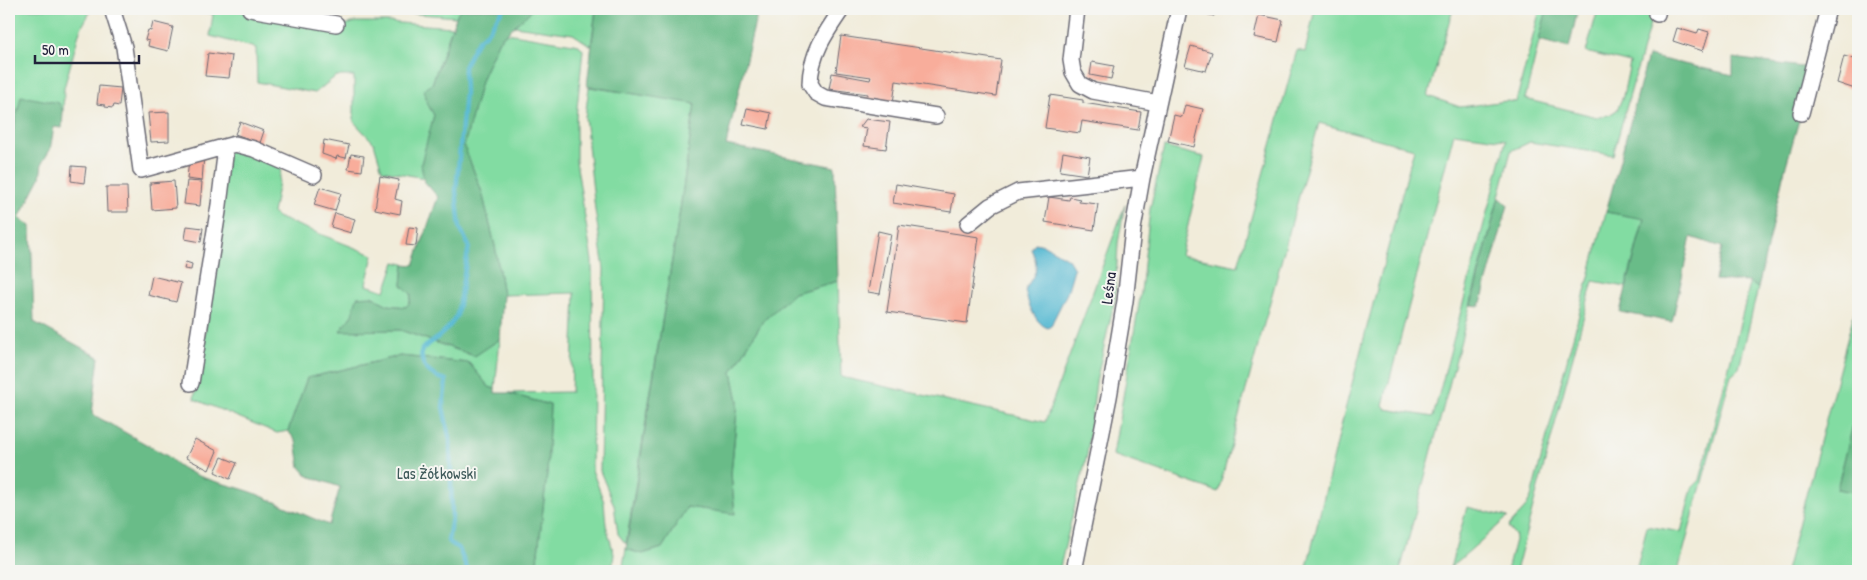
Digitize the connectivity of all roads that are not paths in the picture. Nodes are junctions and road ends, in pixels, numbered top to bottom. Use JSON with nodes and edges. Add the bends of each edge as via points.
{"nodes":[{"id":1,"x":112,"y":9,"type":"edge"},
{"id":2,"x":250,"y":9,"type":"edge"},
{"id":3,"x":842,"y":9,"type":"edge"},
{"id":4,"x":1077,"y":9,"type":"edge"},
{"id":5,"x":1179,"y":9,"type":"edge"},
{"id":6,"x":1828,"y":9,"type":"edge"},
{"id":7,"x":336,"y":24,"type":"dead end"},
{"id":8,"x":1158,"y":103,"type":"junction"},
{"id":9,"x":1801,"y":113,"type":"dead end"},
{"id":10,"x":936,"y":116,"type":"dead end"},
{"id":11,"x":220,"y":148,"type":"junction"},
{"id":12,"x":314,"y":175,"type":"dead end"},
{"id":13,"x":1142,"y":178,"type":"junction"},
{"id":14,"x":968,"y":224,"type":"dead end"},
{"id":15,"x":191,"y":383,"type":"dead end"},
{"id":16,"x":1074,"y":571,"type":"edge"}],
"edges":[{"from":1,"to":11,"type":"street","via":[[125,56],[141,170]]},
{"from":2,"to":7,"type":"street"},
{"from":3,"to":10,"type":"street","via":[[821,40],[814,57],[810,84],[816,93],[825,98]]},
{"from":4,"to":8,"type":"street","via":[[1071,60],[1080,84],[1093,91]]},
{"from":5,"to":8,"type":"street","name":"Leśna"},
{"from":6,"to":9,"type":"street"},
{"from":8,"to":13,"type":"street","name":"Leśna"},
{"from":11,"to":12,"type":"street","via":[[235,144],[254,149]]},
{"from":11,"to":15,"type":"street","via":[[225,156],[219,205]]},
{"from":13,"to":14,"type":"street","via":[[1018,192],[990,206]]},
{"from":13,"to":16,"type":"street","name":"Leśna","via":[[1110,388]]}]}
